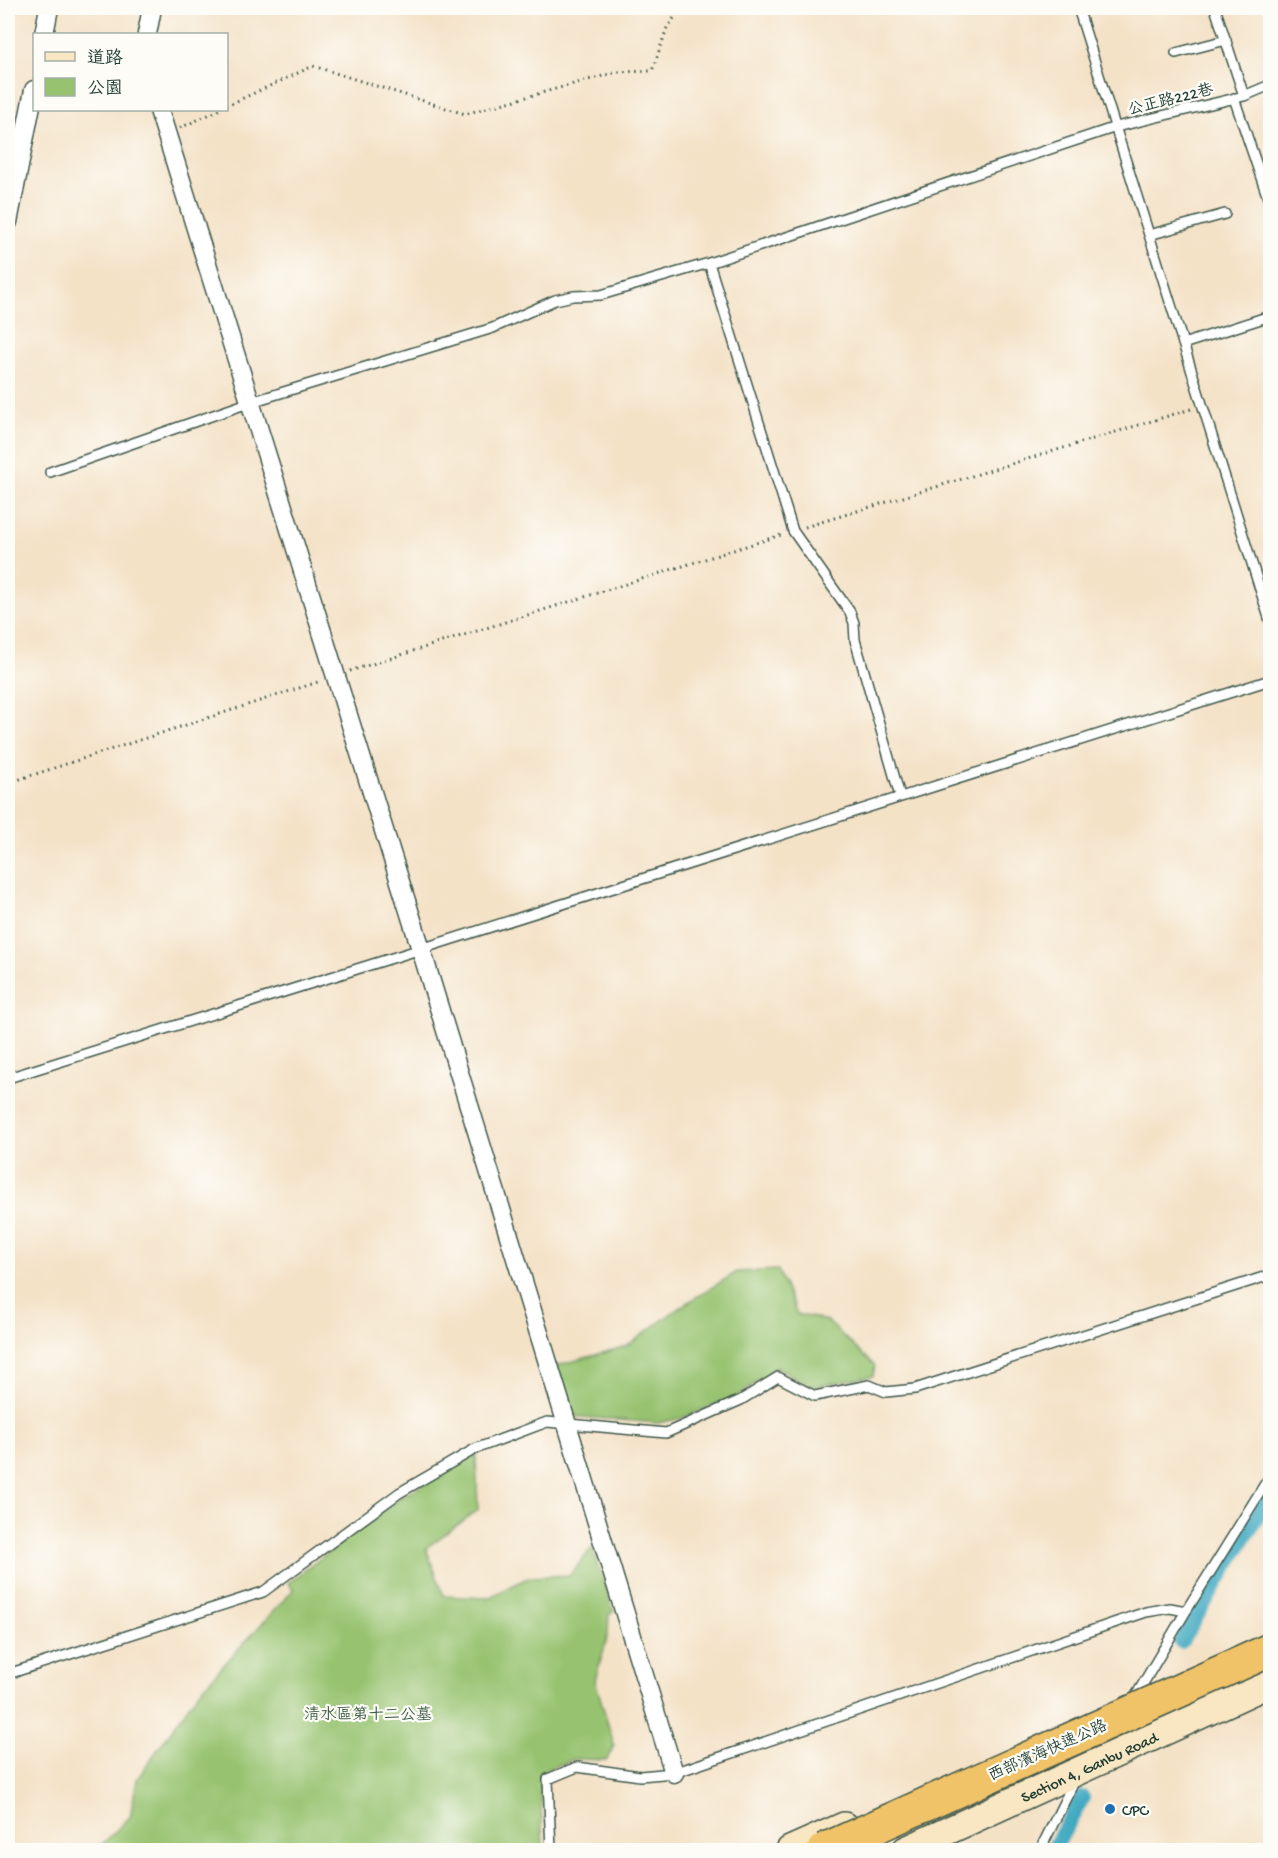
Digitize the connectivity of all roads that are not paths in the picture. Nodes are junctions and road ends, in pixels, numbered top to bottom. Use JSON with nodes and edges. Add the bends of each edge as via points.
{"nodes":[{"id":1,"x":49,"y":8,"type":"edge"},
{"id":2,"x":152,"y":8,"type":"edge"},
{"id":3,"x":1078,"y":8,"type":"edge"},
{"id":4,"x":1215,"y":8,"type":"edge"},
{"id":5,"x":44,"y":33,"type":"edge"},
{"id":6,"x":147,"y":33,"type":"edge"},
{"id":7,"x":1226,"y":40,"type":"junction"},
{"id":8,"x":1176,"y":53,"type":"dead end"},
{"id":9,"x":1270,"y":85,"type":"edge"},
{"id":10,"x":33,"y":95,"type":"edge"},
{"id":11,"x":1239,"y":97,"type":"junction"},
{"id":12,"x":159,"y":111,"type":"edge"},
{"id":13,"x":1116,"y":127,"type":"junction"},
{"id":14,"x":1270,"y":204,"type":"edge"},
{"id":15,"x":1225,"y":214,"type":"dead end"},
{"id":16,"x":8,"y":222,"type":"edge"},
{"id":17,"x":1149,"y":236,"type":"junction"},
{"id":18,"x":709,"y":263,"type":"junction"},
{"id":19,"x":1270,"y":316,"type":"edge"},
{"id":20,"x":1182,"y":344,"type":"junction"},
{"id":21,"x":251,"y":402,"type":"junction"},
{"id":22,"x":50,"y":472,"type":"dead end"},
{"id":23,"x":1270,"y":621,"type":"edge"},
{"id":24,"x":1270,"y":680,"type":"edge"},
{"id":25,"x":900,"y":796,"type":"junction"},
{"id":26,"x":421,"y":949,"type":"junction"},
{"id":27,"x":8,"y":1078,"type":"edge"},
{"id":28,"x":1270,"y":1275,"type":"edge"},
{"id":29,"x":566,"y":1424,"type":"junction"},
{"id":30,"x":1270,"y":1476,"type":"edge"},
{"id":31,"x":1186,"y":1611,"type":"junction"},
{"id":32,"x":1270,"y":1638,"type":"edge"},
{"id":33,"x":1270,"y":1650,"type":"edge"},
{"id":34,"x":1270,"y":1669,"type":"edge"},
{"id":35,"x":8,"y":1674,"type":"edge"},
{"id":36,"x":1270,"y":1683,"type":"edge"},
{"id":37,"x":1137,"y":1695,"type":"junction"},
{"id":38,"x":1108,"y":1733,"type":"dead end"},
{"id":39,"x":1087,"y":1762,"type":"junction"},
{"id":40,"x":674,"y":1773,"type":"junction"},
{"id":41,"x":551,"y":1851,"type":"edge"},
{"id":42,"x":790,"y":1851,"type":"edge"},
{"id":43,"x":824,"y":1851,"type":"edge"},
{"id":44,"x":877,"y":1851,"type":"edge"},
{"id":45,"x":906,"y":1851,"type":"edge"},
{"id":46,"x":1040,"y":1851,"type":"edge"}],
"edges":[{"from":1,"to":5,"type":"street"},
{"from":2,"to":6,"type":"street"},
{"from":3,"to":13,"type":"lane"},
{"from":4,"to":7,"type":"lane"},
{"from":7,"to":8,"type":"lane"},
{"from":7,"to":11,"type":"lane"},
{"from":9,"to":11,"type":"lane","name":"公正路222巷"},
{"from":10,"to":16,"type":"street"},
{"from":11,"to":13,"type":"lane","name":"公正路222巷"},
{"from":11,"to":14,"type":"lane"},
{"from":12,"to":21,"type":"street"},
{"from":13,"to":17,"type":"lane","name":"公正路222巷"},
{"from":13,"to":18,"type":"lane"},
{"from":15,"to":17,"type":"lane"},
{"from":17,"to":20,"type":"lane","name":"公正路222巷"},
{"from":18,"to":21,"type":"lane","via":[[601,295],[555,300],[493,328]]},
{"from":18,"to":25,"type":"lane","via":[[793,531],[854,623],[855,640]]},
{"from":19,"to":20,"type":"lane"},
{"from":20,"to":23,"type":"lane","name":"公正路222巷"},
{"from":21,"to":22,"type":"lane"},
{"from":21,"to":26,"type":"street"},
{"from":24,"to":25,"type":"lane"},
{"from":25,"to":26,"type":"lane"},
{"from":26,"to":27,"type":"lane"},
{"from":26,"to":29,"type":"street"},
{"from":28,"to":29,"type":"lane","via":[[915,1389],[886,1392],[870,1384],[815,1396],[778,1377],[741,1400],[666,1433]]},
{"from":29,"to":35,"type":"lane","via":[[547,1422],[475,1449],[399,1493],[262,1592]]},
{"from":29,"to":40,"type":"street"},
{"from":30,"to":31,"type":"lane"},
{"from":31,"to":37,"type":"lane"},
{"from":31,"to":40,"type":"lane","via":[[1170,1608],[1146,1612]]},
{"from":32,"to":37,"type":"street"},
{"from":33,"to":43,"type":"highway","name":"西部濱海快速公路","bridge":true},
{"from":34,"to":44,"type":"highway","name":"西部濱海快速公路"},
{"from":36,"to":39,"type":"street","name":"Section 4, Ganbu Road"},
{"from":37,"to":38,"type":"lane"},
{"from":37,"to":42,"type":"street"},
{"from":39,"to":45,"type":"street","name":"Section 4, Ganbu Road"},
{"from":39,"to":46,"type":"lane"},
{"from":40,"to":41,"type":"lane","via":[[640,1776],[577,1767],[548,1779]]}]}
